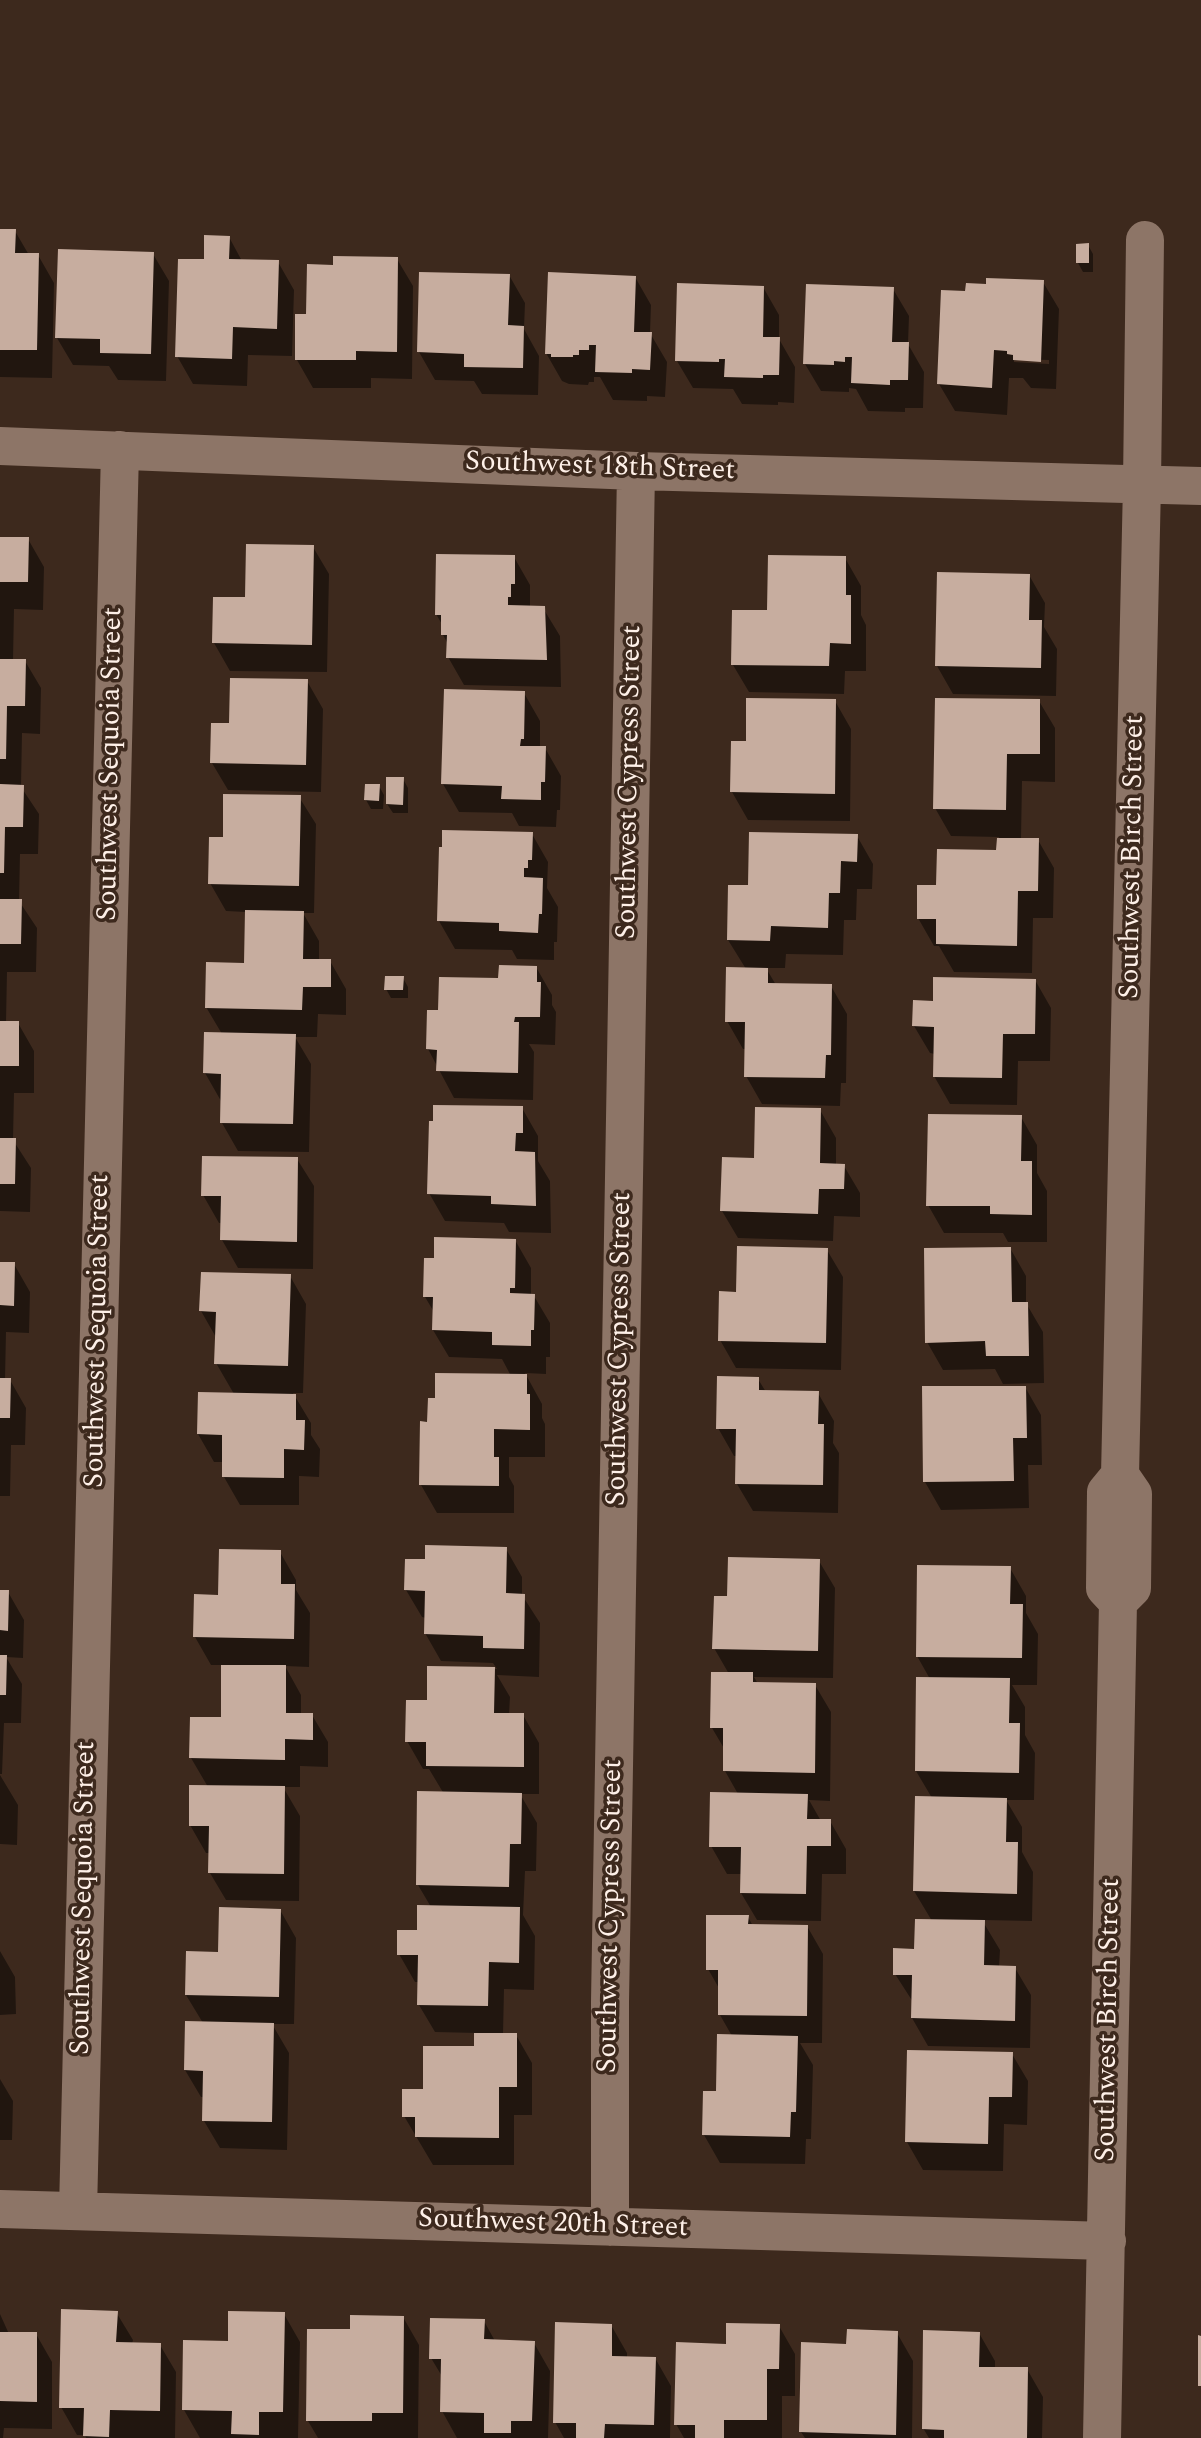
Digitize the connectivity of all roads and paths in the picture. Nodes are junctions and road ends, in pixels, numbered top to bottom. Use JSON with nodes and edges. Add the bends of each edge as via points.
{"nodes":[{"id":1,"x":1145,"y":240,"type":"dead end"},
{"id":2,"x":0,"y":446,"type":"edge"},
{"id":3,"x":120,"y":450,"type":"junction"},
{"id":4,"x":636,"y":471,"type":"junction"},
{"id":5,"x":1142,"y":484,"type":"junction"},
{"id":6,"x":1201,"y":486,"type":"edge"},
{"id":7,"x":0,"y":2209,"type":"edge"},
{"id":8,"x":78,"y":2211,"type":"junction"},
{"id":9,"x":610,"y":2227,"type":"junction"},
{"id":10,"x":1107,"y":2241,"type":"junction"},
{"id":11,"x":1102,"y":2438,"type":"edge"}],
"edges":[{"from":1,"to":5,"type":"street","name":"Southwest Birch Street"},
{"from":2,"to":3,"type":"street","name":"Southwest 18th Street"},
{"from":3,"to":4,"type":"street","name":"Southwest 18th Street"},
{"from":3,"to":8,"type":"street","name":"Southwest Sequoia Street"},
{"from":4,"to":5,"type":"street","name":"Southwest 18th Street"},
{"from":4,"to":9,"type":"street","name":"Southwest Cypress Street"},
{"from":5,"to":6,"type":"street","name":"Southwest 18th Street"},
{"from":5,"to":10,"type":"street","name":"Southwest Birch Street","via":[[1120,1475],[1133,1494],[1132,1588],[1118,1602]]},
{"from":7,"to":8,"type":"street","name":"Southwest 20th Street"},
{"from":8,"to":9,"type":"street","name":"Southwest 20th Street"},
{"from":9,"to":10,"type":"street","name":"Southwest 20th Street"},
{"from":10,"to":11,"type":"street","name":"Southwest Birch Street"}]}
